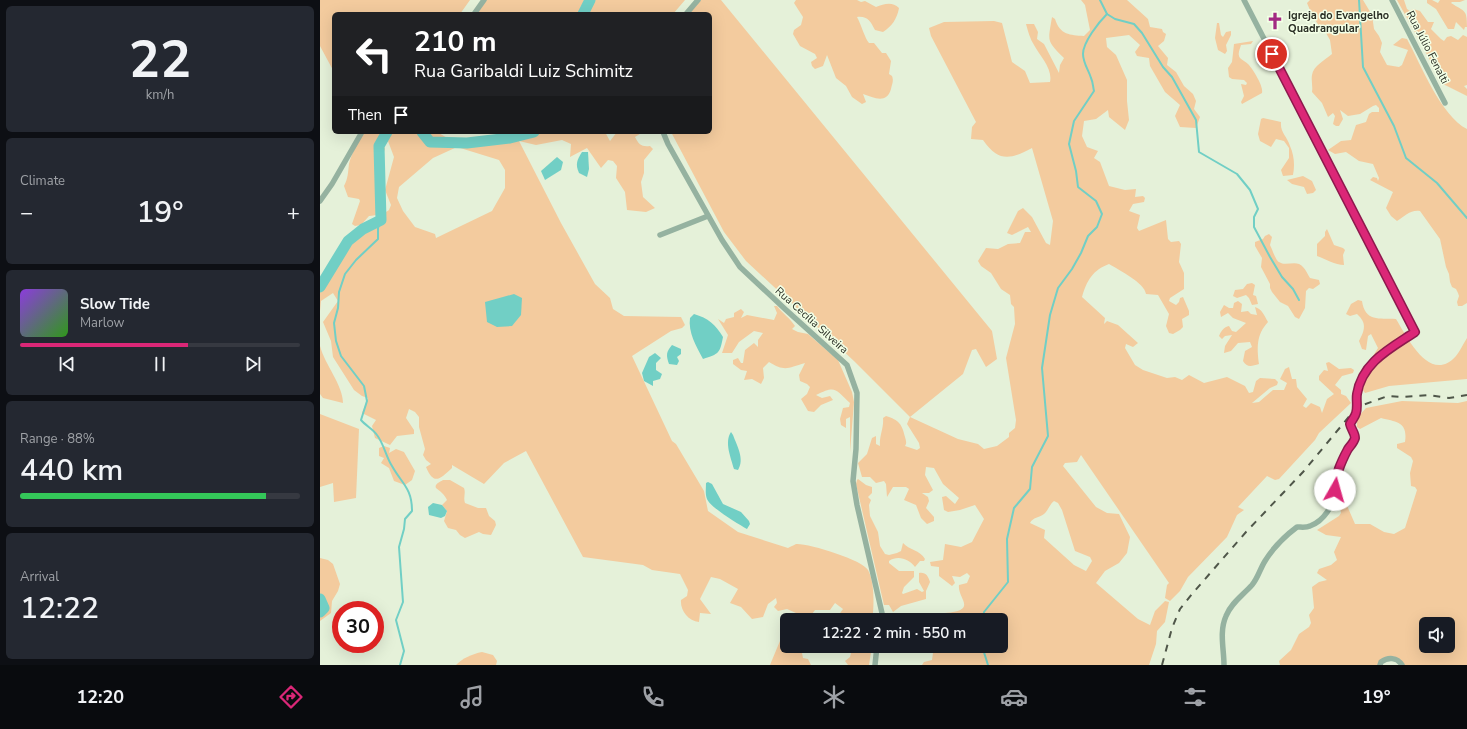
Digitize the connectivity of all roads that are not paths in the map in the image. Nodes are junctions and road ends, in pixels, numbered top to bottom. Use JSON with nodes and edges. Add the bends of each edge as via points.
{"nodes":[{"id":1,"x":484,"y":0,"type":"edge"},
{"id":2,"x":698,"y":0,"type":"edge"},
{"id":3,"x":1244,"y":0,"type":"edge"},
{"id":4,"x":1392,"y":0,"type":"edge"},
{"id":5,"x":475,"y":12,"type":"edge"},
{"id":6,"x":688,"y":12,"type":"edge"},
{"id":7,"x":1445,"y":103,"type":"dead end"},
{"id":8,"x":361,"y":134,"type":"edge"},
{"id":9,"x":664,"y":134,"type":"edge"},
{"id":10,"x":320,"y":201,"type":"edge"},
{"id":11,"x":708,"y":216,"type":"junction"},
{"id":12,"x":660,"y":236,"type":"dead end"},
{"id":13,"x":882,"y":613,"type":"edge"},
{"id":14,"x":876,"y":653,"type":"edge"},
{"id":15,"x":875,"y":665,"type":"edge"},
{"id":16,"x":1224,"y":665,"type":"edge"},
{"id":17,"x":1380,"y":665,"type":"edge"},
{"id":18,"x":1402,"y":665,"type":"edge"}],
"edges":[{"from":1,"to":5,"type":"street"},
{"from":2,"to":6,"type":"street"},
{"from":3,"to":16,"type":"street","via":[[1415,332],[1384,352],[1367,370],[1357,394],[1356,414],[1350,424],[1355,440],[1339,468],[1333,502],[1328,511],[1317,523],[1309,527],[1297,527],[1277,545],[1251,586],[1239,596],[1226,615],[1222,640]]},
{"from":4,"to":7,"type":"street","name":"Rua Júlio Fenalti"},
{"from":8,"to":10,"type":"street"},
{"from":9,"to":11,"type":"street","name":"Rua Cecília Silveira"},
{"from":11,"to":12,"type":"street"},
{"from":11,"to":13,"type":"street","name":"Rua Cecília Silveira","via":[[740,267],[847,365],[857,393],[853,481]]},
{"from":14,"to":15,"type":"street"},
{"from":17,"to":18,"type":"street","via":[[1386,659],[1394,658]]}]}
